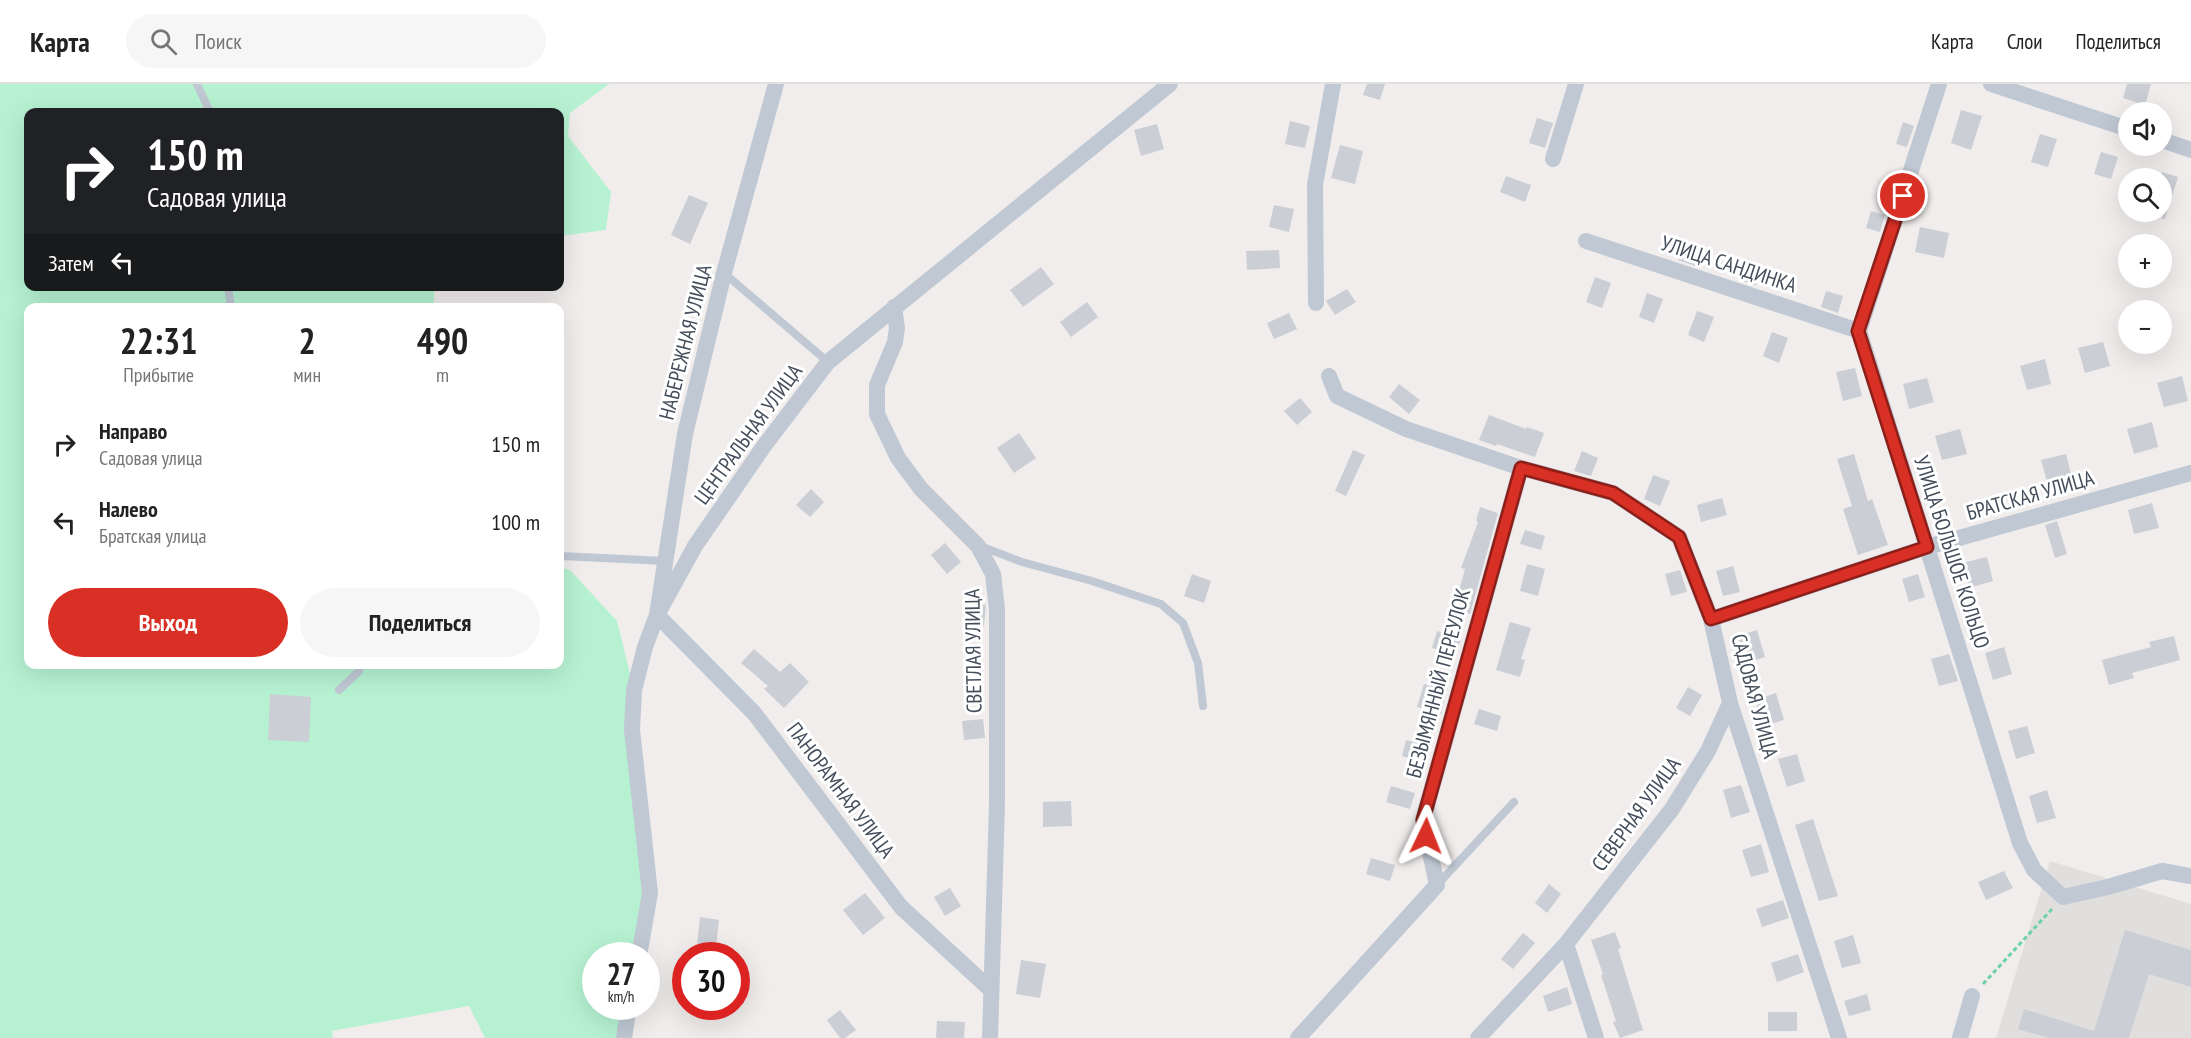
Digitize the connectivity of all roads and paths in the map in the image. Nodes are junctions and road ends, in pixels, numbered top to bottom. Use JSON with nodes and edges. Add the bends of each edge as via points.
{"nodes":[{"id":1,"x":197,"y":84,"type":"edge"},
{"id":2,"x":776,"y":84,"type":"edge"},
{"id":3,"x":1170,"y":84,"type":"edge"},
{"id":4,"x":1333,"y":84,"type":"edge"},
{"id":5,"x":1576,"y":84,"type":"edge"},
{"id":6,"x":1940,"y":84,"type":"edge"},
{"id":7,"x":1991,"y":84,"type":"edge"},
{"id":8,"x":208,"y":108,"type":"edge"},
{"id":9,"x":2118,"y":126,"type":"edge"},
{"id":10,"x":2172,"y":143,"type":"edge"},
{"id":11,"x":2191,"y":150,"type":"edge"},
{"id":12,"x":1553,"y":159,"type":"dead end"},
{"id":13,"x":1586,"y":241,"type":"dead end"},
{"id":14,"x":724,"y":273,"type":"junction"},
{"id":15,"x":1316,"y":303,"type":"dead end"},
{"id":16,"x":894,"y":308,"type":"junction"},
{"id":17,"x":1858,"y":331,"type":"junction"},
{"id":18,"x":828,"y":362,"type":"junction"},
{"id":19,"x":1329,"y":376,"type":"dead end"},
{"id":20,"x":1521,"y":468,"type":"junction"},
{"id":21,"x":2191,"y":472,"type":"edge"},
{"id":22,"x":978,"y":546,"type":"junction"},
{"id":23,"x":1927,"y":547,"type":"junction"},
{"id":24,"x":564,"y":556,"type":"edge"},
{"id":25,"x":665,"y":561,"type":"junction"},
{"id":26,"x":657,"y":615,"type":"junction"},
{"id":27,"x":1711,"y":619,"type":"junction"},
{"id":28,"x":359,"y":669,"type":"edge"},
{"id":29,"x":339,"y":690,"type":"dead end"},
{"id":30,"x":1730,"y":703,"type":"junction"},
{"id":31,"x":1203,"y":706,"type":"dead end"},
{"id":32,"x":1514,"y":802,"type":"dead end"},
{"id":33,"x":2191,"y":876,"type":"edge"},
{"id":34,"x":1437,"y":885,"type":"junction"},
{"id":35,"x":2063,"y":897,"type":"junction"},
{"id":36,"x":641,"y":942,"type":"edge"},
{"id":37,"x":1566,"y":944,"type":"junction"},
{"id":38,"x":991,"y":990,"type":"junction"},
{"id":39,"x":1972,"y":996,"type":"joint"},
{"id":40,"x":627,"y":1020,"type":"edge"},
{"id":41,"x":624,"y":1038,"type":"edge"},
{"id":42,"x":990,"y":1038,"type":"edge"},
{"id":43,"x":1298,"y":1038,"type":"edge"},
{"id":44,"x":1478,"y":1038,"type":"edge"},
{"id":45,"x":1596,"y":1038,"type":"edge"},
{"id":46,"x":1839,"y":1038,"type":"edge"},
{"id":47,"x":1960,"y":1038,"type":"edge"}],
"edges":[{"from":1,"to":8,"type":"lane"},
{"from":2,"to":14,"type":"street","name":"НАБЕРЕЖНАЯ УЛИЦА"},
{"from":3,"to":16,"type":"street","name":"ЦЕНТРАЛЬНАЯ УЛИЦА"},
{"from":4,"to":15,"type":"street","via":[[1315,185]]},
{"from":5,"to":12,"type":"street"},
{"from":6,"to":17,"type":"street"},
{"from":7,"to":9,"type":"street"},
{"from":10,"to":11,"type":"street"},
{"from":13,"to":17,"type":"street","name":"УЛИЦА САНДИНКА"},
{"from":14,"to":18,"type":"lane"},
{"from":14,"to":25,"type":"street","name":"НАБЕРЕЖНАЯ УЛИЦА","via":[[685,434]]},
{"from":16,"to":18,"type":"street","name":"ЦЕНТРАЛЬНАЯ УЛИЦА"},
{"from":16,"to":22,"type":"street","name":"СВЕТЛАЯ УЛИЦА","via":[[895,342],[877,385],[877,414],[898,458],[921,489]]},
{"from":17,"to":23,"type":"street","name":"УЛИЦА БОЛЬШОЕ КОЛЬЦО"},
{"from":18,"to":26,"type":"street","name":"ЦЕНТРАЛЬНАЯ УЛИЦА","via":[[695,546]]},
{"from":19,"to":20,"type":"street","name":"САДОВАЯ УЛИЦА","via":[[1337,396],[1406,429]]},
{"from":20,"to":27,"type":"street","name":"САДОВАЯ УЛИЦА","via":[[1613,493],[1679,537]]},
{"from":20,"to":34,"type":"street","name":"БЕЗЫМЯННЫЙ ПЕРЕУЛОК","via":[[1423,820]]},
{"from":21,"to":23,"type":"street","name":"БРАТСКАЯ УЛИЦА"},
{"from":22,"to":31,"type":"lane","via":[[1161,604],[1183,623],[1198,663]]},
{"from":22,"to":38,"type":"street","name":"СВЕТЛАЯ УЛИЦА","via":[[993,574],[997,609],[997,804]]},
{"from":23,"to":27,"type":"street","name":"БРАТСКАЯ УЛИЦА"},
{"from":23,"to":35,"type":"street","name":"УЛИЦА БОЛЬШОЕ КОЛЬЦО","via":[[2020,843],[2034,870]]},
{"from":24,"to":25,"type":"lane"},
{"from":25,"to":26,"type":"street","name":"НАБЕРЕЖНАЯ УЛИЦА"},
{"from":26,"to":36,"type":"street","name":"ЦЕНТРАЛЬНАЯ УЛИЦА","via":[[634,690],[632,730],[650,893]]},
{"from":26,"to":38,"type":"street","name":"ПАНОРАМНАЯ УЛИЦА","via":[[754,713],[901,907]]},
{"from":27,"to":30,"type":"street","name":"САДОВАЯ УЛИЦА"},
{"from":28,"to":29,"type":"lane"},
{"from":30,"to":37,"type":"street","name":"СЕВЕРНАЯ УЛИЦА","via":[[1708,751],[1672,809]]},
{"from":30,"to":46,"type":"street","name":"САДОВАЯ УЛИЦА"},
{"from":32,"to":34,"type":"lane"},
{"from":33,"to":35,"type":"street","via":[[2162,871]]},
{"from":34,"to":43,"type":"street"},
{"from":35,"to":39,"type":"path"},
{"from":37,"to":44,"type":"street","name":"СЕВЕРНАЯ УЛИЦА"},
{"from":37,"to":45,"type":"street"},
{"from":38,"to":42,"type":"street","name":"СВЕТЛАЯ УЛИЦА"},
{"from":39,"to":47,"type":"street"},
{"from":40,"to":41,"type":"street"}]}
